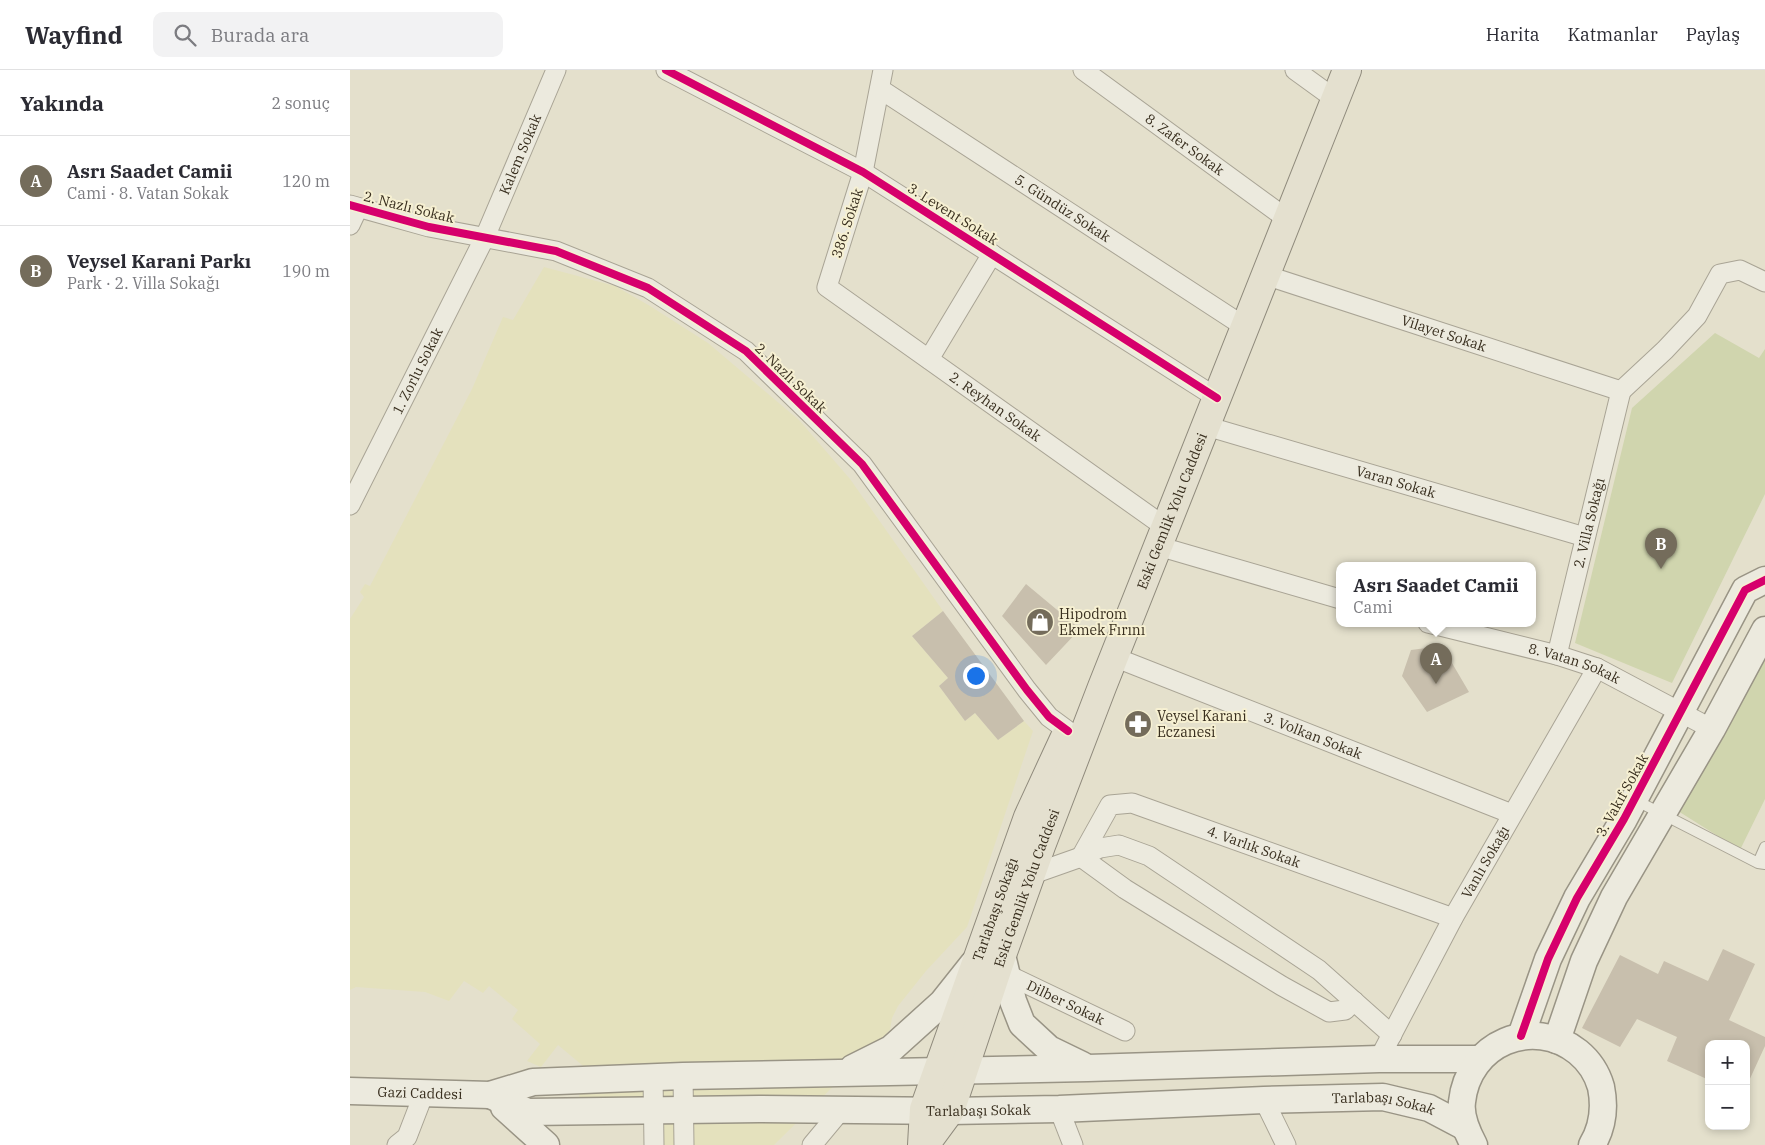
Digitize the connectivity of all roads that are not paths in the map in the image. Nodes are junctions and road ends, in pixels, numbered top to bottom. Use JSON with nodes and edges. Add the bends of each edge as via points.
{"nodes":[{"id":1,"x":556,"y":70,"type":"edge"},
{"id":2,"x":666,"y":70,"type":"edge"},
{"id":3,"x":883,"y":70,"type":"edge"},
{"id":4,"x":1083,"y":70,"type":"edge"},
{"id":5,"x":1295,"y":70,"type":"edge"},
{"id":6,"x":1347,"y":70,"type":"edge"},
{"id":7,"x":880,"y":89,"type":"junction"},
{"id":8,"x":1335,"y":99,"type":"junction"},
{"id":9,"x":863,"y":172,"type":"junction"},
{"id":10,"x":354,"y":206,"type":"edge"},
{"id":11,"x":1287,"y":219,"type":"junction"},
{"id":12,"x":350,"y":225,"type":"edge"},
{"id":13,"x":485,"y":237,"type":"junction"},
{"id":14,"x":992,"y":254,"type":"junction"},
{"id":15,"x":1265,"y":275,"type":"junction"},
{"id":16,"x":1765,"y":282,"type":"edge"},
{"id":17,"x":827,"y":287,"type":"joint"},
{"id":18,"x":1245,"y":328,"type":"junction"},
{"id":19,"x":928,"y":359,"type":"junction"},
{"id":20,"x":1621,"y":391,"type":"junction"},
{"id":21,"x":1216,"y":398,"type":"junction"},
{"id":22,"x":1206,"y":426,"type":"junction"},
{"id":23,"x":350,"y":505,"type":"edge"},
{"id":24,"x":1162,"y":536,"type":"junction"},
{"id":25,"x":1585,"y":537,"type":"junction"},
{"id":26,"x":1765,"y":580,"type":"edge"},
{"id":27,"x":1336,"y":598,"type":"edge"},
{"id":28,"x":1444,"y":627,"type":"edge"},
{"id":29,"x":1765,"y":630,"type":"edge"},
{"id":30,"x":1557,"y":655,"type":"junction"},
{"id":31,"x":1114,"y":658,"type":"junction"},
{"id":32,"x":1597,"y":668,"type":"junction"},
{"id":33,"x":1102,"y":687,"type":"junction"},
{"id":34,"x":1682,"y":713,"type":"junction"},
{"id":35,"x":1712,"y":729,"type":"junction"},
{"id":36,"x":1068,"y":731,"type":"junction"},
{"id":37,"x":1635,"y":800,"type":"junction"},
{"id":38,"x":1512,"y":814,"type":"junction"},
{"id":39,"x":1663,"y":814,"type":"junction"},
{"id":40,"x":1765,"y":847,"type":"edge"},
{"id":41,"x":1081,"y":857,"type":"junction"},
{"id":42,"x":1761,"y":864,"type":"edge"},
{"id":43,"x":1030,"y":875,"type":"junction"},
{"id":44,"x":1452,"y":918,"type":"junction"},
{"id":45,"x":996,"y":961,"type":"junction"},
{"id":46,"x":1354,"y":1001,"type":"junction"},
{"id":47,"x":1125,"y":1031,"type":"dead end"},
{"id":48,"x":1392,"y":1035,"type":"junction"},
{"id":49,"x":1521,"y":1036,"type":"junction"},
{"id":50,"x":1558,"y":1040,"type":"junction"},
{"id":51,"x":1379,"y":1058,"type":"junction"},
{"id":52,"x":1479,"y":1059,"type":"junction"},
{"id":53,"x":1088,"y":1068,"type":"junction"},
{"id":54,"x":952,"y":1069,"type":"junction"},
{"id":55,"x":846,"y":1071,"type":"junction"},
{"id":56,"x":683,"y":1076,"type":"junction"},
{"id":57,"x":654,"y":1077,"type":"junction"},
{"id":58,"x":350,"y":1091,"type":"edge"},
{"id":59,"x":424,"y":1094,"type":"junction"},
{"id":60,"x":490,"y":1095,"type":"junction"},
{"id":61,"x":1264,"y":1100,"type":"junction"},
{"id":62,"x":1059,"y":1109,"type":"junction"},
{"id":63,"x":684,"y":1110,"type":"junction"},
{"id":64,"x":842,"y":1110,"type":"junction"},
{"id":65,"x":924,"y":1110,"type":"junction"},
{"id":66,"x":654,"y":1111,"type":"junction"},
{"id":67,"x":950,"y":1111,"type":"junction"},
{"id":68,"x":1470,"y":1136,"type":"edge"},
{"id":69,"x":397,"y":1145,"type":"edge"},
{"id":70,"x":546,"y":1145,"type":"edge"},
{"id":71,"x":654,"y":1145,"type":"edge"},
{"id":72,"x":684,"y":1145,"type":"edge"},
{"id":73,"x":812,"y":1145,"type":"edge"},
{"id":74,"x":924,"y":1145,"type":"edge"},
{"id":75,"x":1073,"y":1145,"type":"edge"},
{"id":76,"x":1286,"y":1145,"type":"edge"},
{"id":77,"x":1592,"y":1145,"type":"edge"}],
"edges":[{"from":1,"to":13,"type":"street","name":"Kalem Sokak"},
{"from":2,"to":9,"type":"street","name":"3. Levent Sokak"},
{"from":3,"to":7,"type":"street","name":"386. Sokak"},
{"from":4,"to":11,"type":"street","name":"8. Zafer Sokak"},
{"from":5,"to":8,"type":"street"},
{"from":6,"to":8,"type":"main road","name":"Eski Gemlik Yolu Caddesi"},
{"from":7,"to":9,"type":"street","name":"386. Sokak"},
{"from":7,"to":18,"type":"street","name":"5. Gündüz Sokak"},
{"from":8,"to":11,"type":"main road","name":"Eski Gemlik Yolu Caddesi"},
{"from":9,"to":14,"type":"street","name":"3. Levent Sokak"},
{"from":9,"to":17,"type":"street","name":"386. Sokak"},
{"from":10,"to":12,"type":"street"},
{"from":10,"to":13,"type":"street","name":"2. Nazlı Sokak","via":[[430,227]]},
{"from":11,"to":15,"type":"main road","name":"Eski Gemlik Yolu Caddesi"},
{"from":13,"to":23,"type":"street","name":"1. Zorlu Sokak"},
{"from":13,"to":36,"type":"street","name":"2. Nazlı Sokak","via":[[556,251],[648,288],[746,351],[862,464],[1027,690],[1049,717]]},
{"from":14,"to":19,"type":"street"},
{"from":14,"to":21,"type":"street","name":"3. Levent Sokak"},
{"from":15,"to":18,"type":"main road","name":"Eski Gemlik Yolu Caddesi"},
{"from":15,"to":20,"type":"street","name":"Vilayet Sokak"},
{"from":16,"to":20,"type":"street","via":[[1740,270],[1720,274],[1697,316]]},
{"from":17,"to":19,"type":"street","name":"2. Reyhan Sokak"},
{"from":18,"to":21,"type":"main road","name":"Eski Gemlik Yolu Caddesi"},
{"from":19,"to":24,"type":"street","name":"2. Reyhan Sokak"},
{"from":20,"to":25,"type":"street","name":"2. Villa Sokağı"},
{"from":21,"to":22,"type":"main road","name":"Eski Gemlik Yolu Caddesi"},
{"from":22,"to":24,"type":"main road","name":"Eski Gemlik Yolu Caddesi"},
{"from":22,"to":25,"type":"street","name":"Varan Sokak"},
{"from":24,"to":27,"type":"street"},
{"from":24,"to":31,"type":"main road","name":"Eski Gemlik Yolu Caddesi"},
{"from":25,"to":30,"type":"street","name":"2. Villa Sokağı"},
{"from":26,"to":34,"type":"main road","name":"3. Vakıf Sokak","via":[[1745,590]]},
{"from":28,"to":30,"type":"street","name":"8. Vatan Sokak"},
{"from":29,"to":35,"type":"main road"},
{"from":30,"to":32,"type":"street","name":"8. Vatan Sokak"},
{"from":31,"to":33,"type":"main road","name":"Eski Gemlik Yolu Caddesi"},
{"from":31,"to":38,"type":"street","name":"3. Volkan Sokak"},
{"from":32,"to":34,"type":"street","name":"8. Vatan Sokak"},
{"from":32,"to":38,"type":"street","name":"Vanlı Sokağı"},
{"from":33,"to":36,"type":"main road","name":"Tarlabaşı Sokağı"},
{"from":33,"to":43,"type":"main road","name":"Eski Gemlik Yolu Caddesi"},
{"from":34,"to":35,"type":"street","name":"8. Vatan Sokak"},
{"from":34,"to":37,"type":"main road","name":"3. Vakıf Sokak"},
{"from":35,"to":39,"type":"main road"},
{"from":36,"to":45,"type":"main road","name":"Tarlabaşı Sokağı","via":[[1028,817]]},
{"from":37,"to":39,"type":"lane"},
{"from":37,"to":49,"type":"main road","name":"3. Vakıf Sokak","via":[[1577,898],[1548,959]]},
{"from":38,"to":44,"type":"street","name":"Vanlı Sokağı"},
{"from":39,"to":42,"type":"lane"},
{"from":39,"to":50,"type":"main road","via":[[1614,897],[1584,961]]},
{"from":40,"to":42,"type":"lane"},
{"from":41,"to":43,"type":"street"},
{"from":41,"to":44,"type":"street","name":"4. Varlık Sokak","via":[[1110,805],[1132,803]]},
{"from":41,"to":46,"type":"street","via":[[1125,889],[1329,1012],[1345,1010]]},
{"from":41,"to":46,"type":"street","via":[[1100,848],[1120,845],[1149,856],[1319,970]]},
{"from":43,"to":45,"type":"main road","name":"Eski Gemlik Yolu Caddesi"},
{"from":44,"to":48,"type":"street","name":"Vanlı Sokağı"},
{"from":45,"to":47,"type":"street","name":"Dilber Sokak"},
{"from":45,"to":53,"type":"main road","via":[[1022,1024],[1049,1049]]},
{"from":45,"to":54,"type":"main road","name":"Eski Gemlik Yolu Caddesi"},
{"from":45,"to":55,"type":"main road","via":[[891,1049]]},
{"from":46,"to":48,"type":"street"},
{"from":48,"to":51,"type":"street","name":"Vanlı Sokağı"},
{"from":49,"to":50,"type":"main road"},
{"from":49,"to":52,"type":"main road","via":[[1498,1044]]},
{"from":50,"to":77,"type":"main road","via":[[1586,1059],[1598,1078],[1604,1100],[1602,1123]]},
{"from":51,"to":52,"type":"main road"},
{"from":51,"to":53,"type":"main road"},
{"from":52,"to":68,"type":"main road","via":[[1467,1080],[1462,1103]]},
{"from":53,"to":54,"type":"main road"},
{"from":54,"to":55,"type":"main road"},
{"from":54,"to":65,"type":"main road"},
{"from":54,"to":67,"type":"main road","name":"Eski Gemlik Yolu Caddesi"},
{"from":55,"to":56,"type":"main road"},
{"from":56,"to":57,"type":"main road"},
{"from":56,"to":63,"type":"street"},
{"from":57,"to":60,"type":"main road","via":[[533,1082]]},
{"from":57,"to":66,"type":"street"},
{"from":58,"to":59,"type":"main road","name":"Gazi Caddesi"},
{"from":59,"to":60,"type":"main road","name":"Gazi Caddesi"},
{"from":59,"to":69,"type":"street","via":[[407,1137]]},
{"from":60,"to":66,"type":"main road","name":"Tarlabaşı Sokak","via":[[528,1112]]},
{"from":60,"to":70,"type":"main road"},
{"from":61,"to":62,"type":"main road","name":"Tarlabaşı Sokak"},
{"from":61,"to":68,"type":"main road","name":"Tarlabaşı Sokak","via":[[1383,1097],[1429,1108]]},
{"from":61,"to":76,"type":"street"},
{"from":62,"to":67,"type":"main road","name":"Tarlabaşı Sokak"},
{"from":62,"to":75,"type":"street"},
{"from":63,"to":64,"type":"main road","name":"Tarlabaşı Sokak"},
{"from":63,"to":66,"type":"main road","name":"Tarlabaşı Sokak"},
{"from":63,"to":72,"type":"street"},
{"from":64,"to":65,"type":"main road","name":"Tarlabaşı Sokak"},
{"from":64,"to":73,"type":"street"},
{"from":65,"to":67,"type":"main road","name":"Tarlabaşı Sokak"},
{"from":65,"to":74,"type":"main road"},
{"from":66,"to":71,"type":"street"},
{"from":67,"to":74,"type":"main road","name":"Eski Gemlik Yolu Caddesi"}]}
